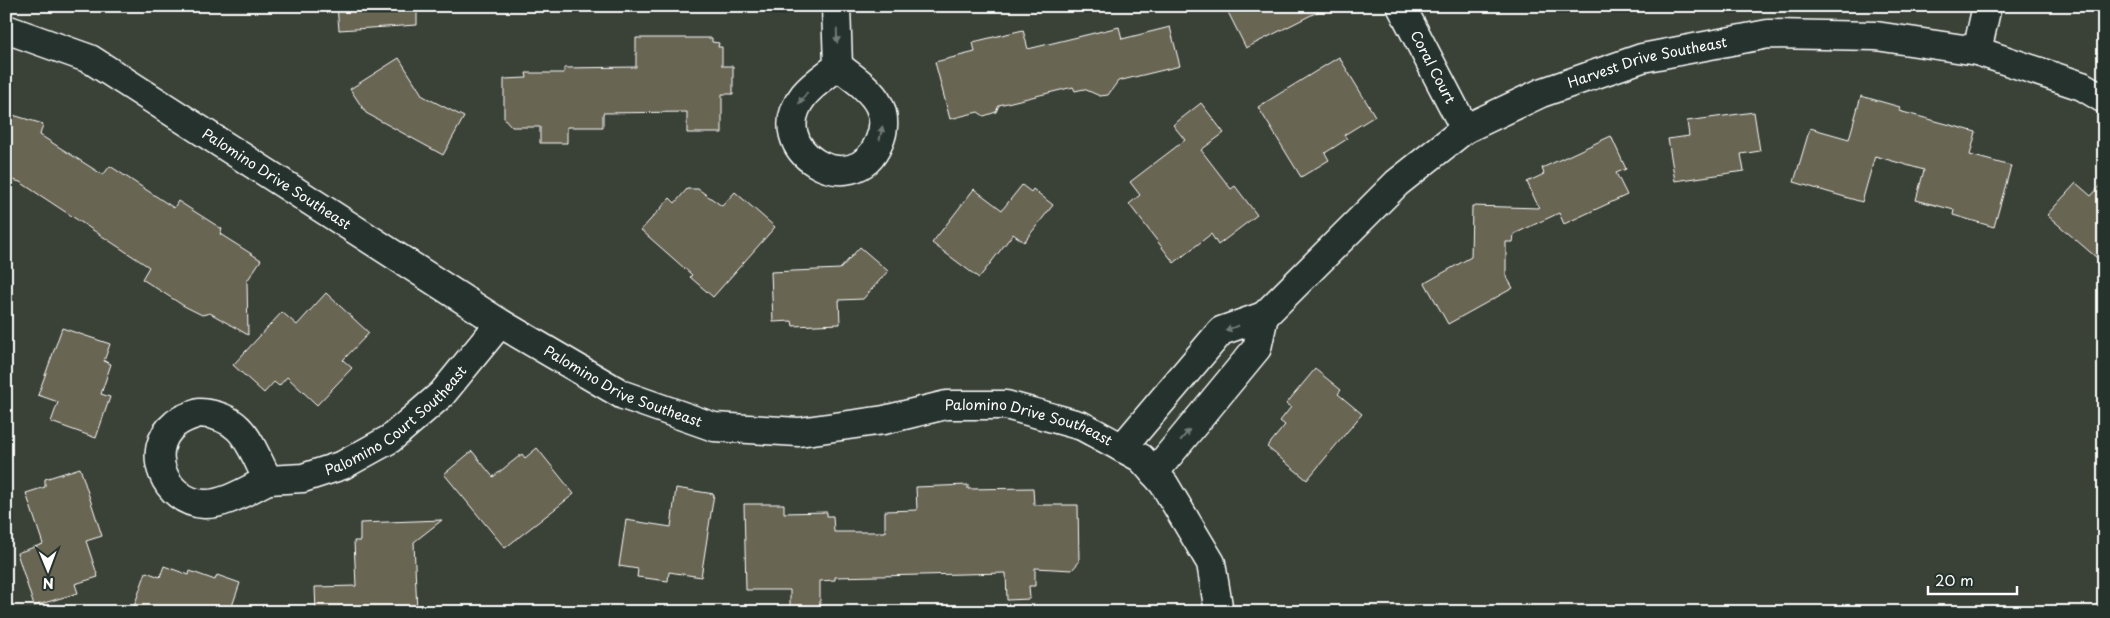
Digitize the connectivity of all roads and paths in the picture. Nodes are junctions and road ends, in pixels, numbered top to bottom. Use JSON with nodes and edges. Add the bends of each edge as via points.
{"nodes":[{"id":1,"x":836,"y":6,"type":"edge"},
{"id":2,"x":1402,"y":6,"type":"edge"},
{"id":3,"x":1987,"y":6,"type":"edge"},
{"id":4,"x":6,"y":29,"type":"edge"},
{"id":5,"x":1977,"y":51,"type":"junction"},
{"id":6,"x":838,"y":66,"type":"dead end"},
{"id":7,"x":2104,"y":99,"type":"edge"},
{"id":8,"x":1465,"y":128,"type":"junction"},
{"id":9,"x":1264,"y":316,"type":"junction"},
{"id":10,"x":500,"y":323,"type":"junction"},
{"id":11,"x":1122,"y":448,"type":"junction"},
{"id":12,"x":1154,"y":472,"type":"junction"},
{"id":13,"x":268,"y":480,"type":"dead end"},
{"id":14,"x":1219,"y":612,"type":"edge"}],
"edges":[{"from":1,"to":6,"type":"street","one_way":true},
{"from":2,"to":8,"type":"street","name":"Coral Court"},
{"from":3,"to":5,"type":"street"},
{"from":4,"to":10,"type":"street","name":"Palomino Drive Southeast","via":[[90,59]]},
{"from":5,"to":7,"type":"street","name":"Harvest Drive Southeast","via":[[2082,86]]},
{"from":5,"to":8,"type":"street","name":"Harvest Drive Southeast","via":[[1876,36],[1768,34],[1642,58],[1540,93]]},
{"from":8,"to":9,"type":"street","name":"Harvest Drive Southeast","via":[[1397,183]]},
{"from":9,"to":11,"type":"street","name":"Harvest Drive Southeast","one_way":true,"via":[[1222,332]]},
{"from":12,"to":9,"type":"street","one_way":true,"via":[[1257,348]]},
{"from":10,"to":11,"type":"street","name":"Palomino Drive Southeast","via":[[623,395],[714,427],[800,432],[884,420],[946,405],[1006,405],[1082,426]]},
{"from":10,"to":13,"type":"street","name":"Palomino Court Southeast","via":[[442,394],[390,439],[343,466],[302,478]]},
{"from":11,"to":12,"type":"street","name":"Palomino Drive Southeast","via":[[1141,458]]},
{"from":12,"to":14,"type":"street","name":"Palomino Drive Southeast","via":[[1211,562]]}]}
